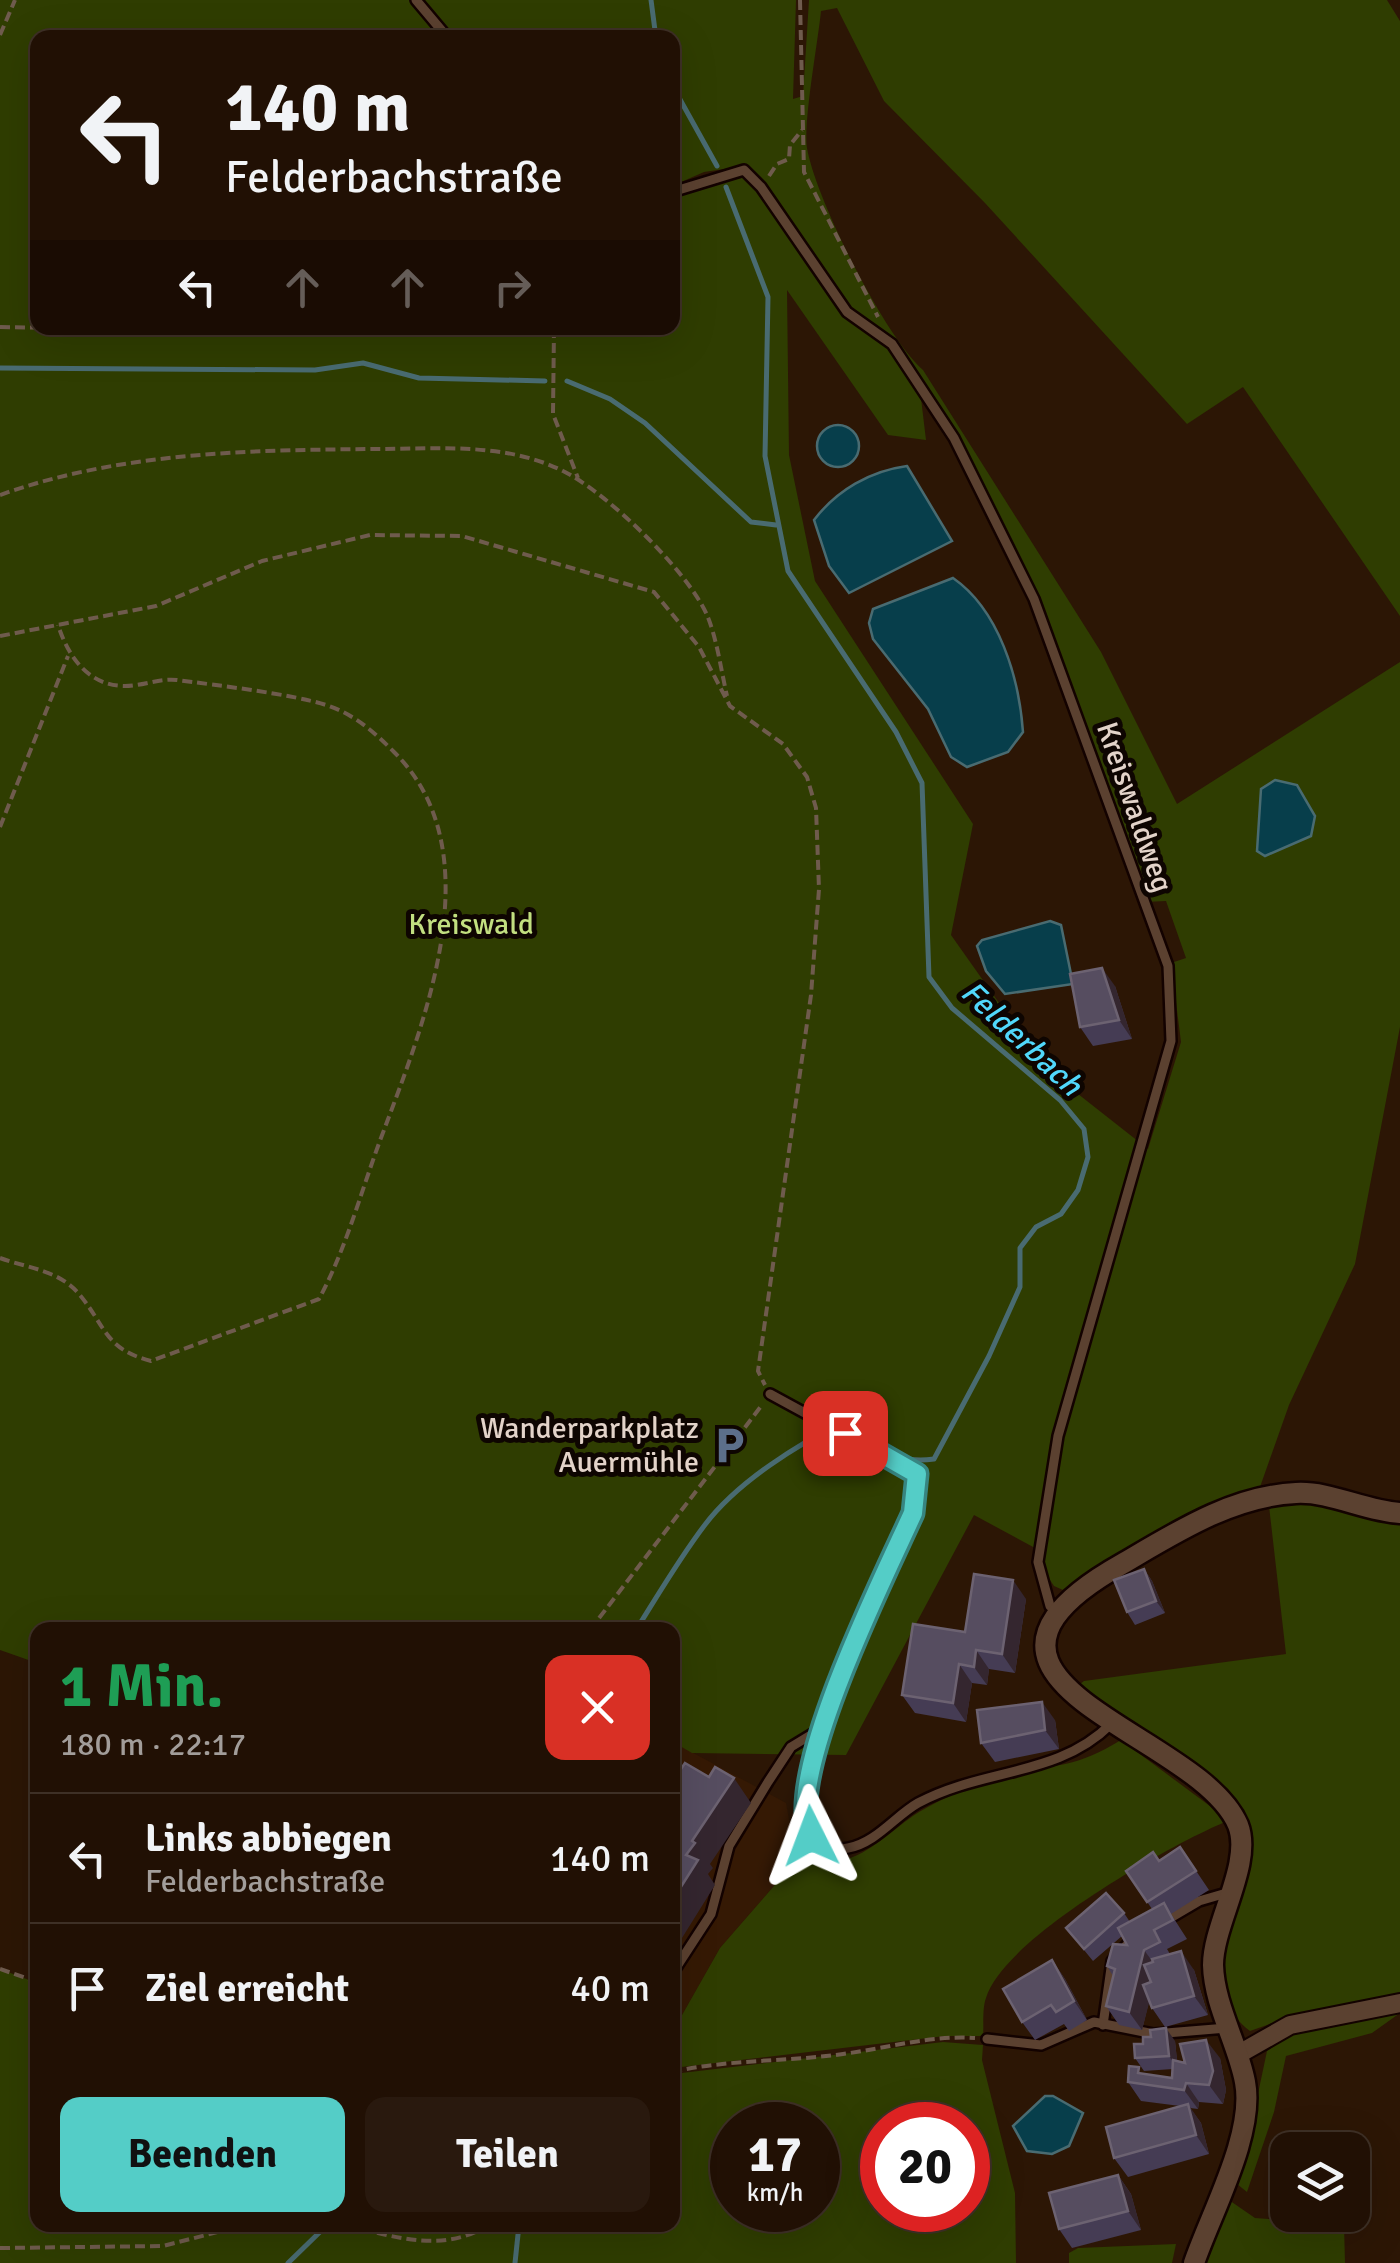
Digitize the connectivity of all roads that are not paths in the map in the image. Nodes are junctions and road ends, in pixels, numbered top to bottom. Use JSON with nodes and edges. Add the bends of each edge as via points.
{"nodes":[{"id":1,"x":416,"y":0,"type":"edge"},
{"id":2,"x":441,"y":30,"type":"edge"},
{"id":3,"x":680,"y":188,"type":"edge"},
{"id":4,"x":770,"y":1394,"type":"road end"},
{"id":5,"x":1400,"y":1512,"type":"edge"},
{"id":6,"x":1056,"y":1611,"type":"junction"},
{"id":7,"x":1114,"y":1722,"type":"junction"},
{"id":8,"x":824,"y":1728,"type":"junction"},
{"id":9,"x":1230,"y":1892,"type":"junction"},
{"id":10,"x":1154,"y":1927,"type":"edge"},
{"id":11,"x":1144,"y":1932,"type":"edge"},
{"id":12,"x":680,"y":1962,"type":"edge"},
{"id":13,"x":1400,"y":2003,"type":"edge"},
{"id":14,"x":1103,"y":2025,"type":"junction"},
{"id":15,"x":1228,"y":2028,"type":"junction"},
{"id":16,"x":986,"y":2039,"type":"road end"},
{"id":17,"x":1238,"y":2054,"type":"junction"},
{"id":18,"x":1194,"y":2263,"type":"edge"}],
"edges":[{"from":1,"to":2,"type":"lane"},
{"from":3,"to":6,"type":"lane","name":"Kreiswaldweg","via":[[744,170],[847,312],[892,344],[954,438],[1034,599],[1168,966],[1171,1041],[1058,1436],[1038,1562]]},
{"from":4,"to":8,"type":"lane","via":[[917,1474],[913,1513],[831,1696]]},
{"from":5,"to":6,"type":"street","via":[[1298,1492],[1238,1503],[1100,1576]]},
{"from":6,"to":7,"type":"street","via":[[1045,1639],[1049,1662],[1069,1688]]},
{"from":7,"to":8,"type":"lane","via":[[1088,1748],[1057,1762],[961,1784],[849,1848],[826,1847],[804,1824]]},
{"from":7,"to":9,"type":"street","via":[[1212,1793],[1233,1816],[1242,1844]]},
{"from":8,"to":12,"type":"lane","via":[[792,1747],[768,1782],[729,1846],[711,1914]]},
{"from":9,"to":10,"type":"lane"},
{"from":9,"to":15,"type":"street","via":[[1213,1965]]},
{"from":11,"to":14,"type":"lane","via":[[1112,1960]]},
{"from":13,"to":17,"type":"street","via":[[1290,2026]]},
{"from":14,"to":15,"type":"lane","via":[[1154,2034]]},
{"from":14,"to":16,"type":"lane","via":[[1094,2022],[1041,2045]]},
{"from":15,"to":17,"type":"street"},
{"from":17,"to":18,"type":"street","via":[[1245,2123]]}]}
